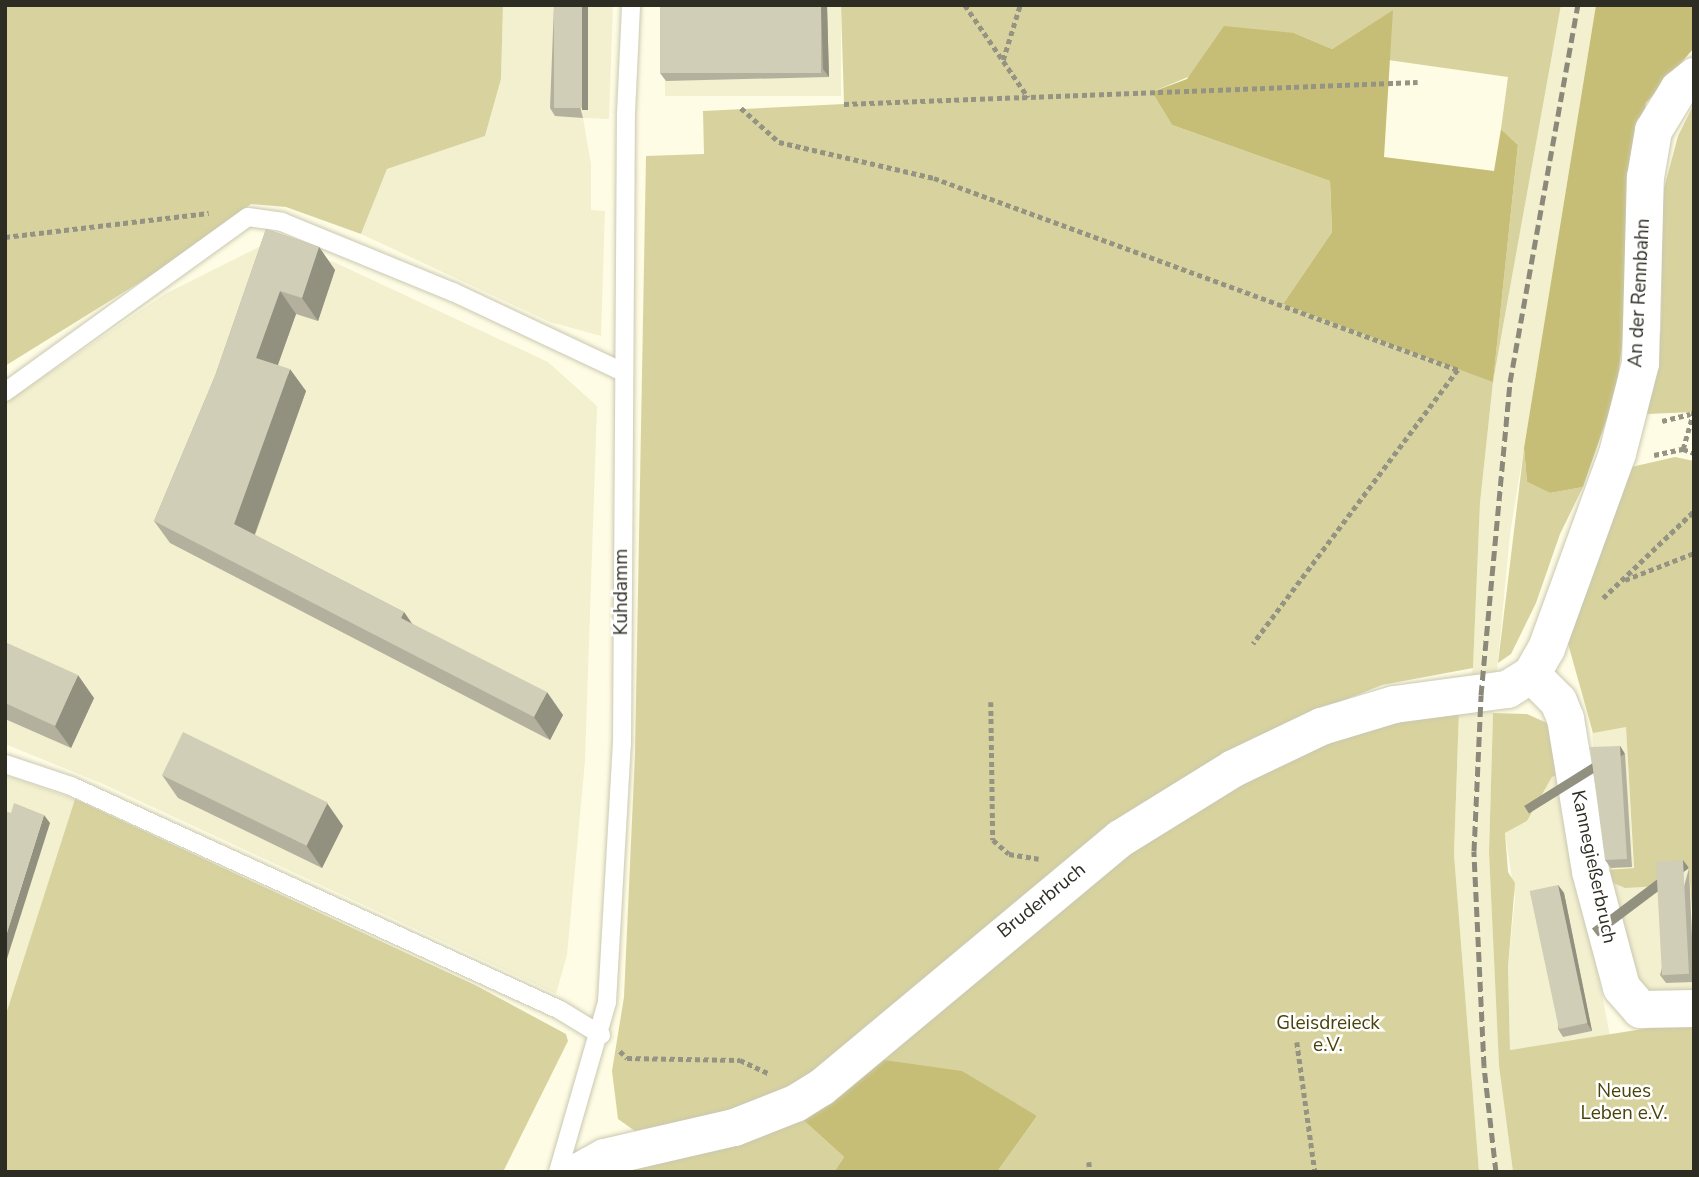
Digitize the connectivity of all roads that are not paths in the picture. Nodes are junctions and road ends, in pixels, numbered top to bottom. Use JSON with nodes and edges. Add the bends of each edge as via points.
{"nodes":[{"id":1,"x":631,"y":5,"type":"edge"},
{"id":2,"x":1694,"y":76,"type":"edge"},
{"id":3,"x":623,"y":372,"type":"junction"},
{"id":4,"x":5,"y":392,"type":"edge"},
{"id":5,"x":1531,"y":674,"type":"junction"},
{"id":6,"x":5,"y":764,"type":"edge"},
{"id":7,"x":1694,"y":1008,"type":"edge"},
{"id":8,"x":601,"y":1035,"type":"junction"},
{"id":9,"x":558,"y":1172,"type":"edge"},
{"id":10,"x":577,"y":1172,"type":"edge"}],
"edges":[{"from":1,"to":3,"type":"lane","name":"Kuhdamm"},
{"from":2,"to":5,"type":"street","name":"An der Rennbahn","via":[[1678,89],[1653,130],[1645,177],[1640,363],[1617,453],[1546,648]]},
{"from":3,"to":4,"type":"lane","via":[[428,282],[282,222],[248,217]]},
{"from":3,"to":8,"type":"lane","name":"Kuhdamm","via":[[622,744]]},
{"from":5,"to":7,"type":"street","name":"Kannegießerbruch","via":[[1546,687],[1565,718],[1590,871],[1621,987],[1640,1009]]},
{"from":5,"to":10,"type":"street","name":"Bruderbruch","via":[[1507,689],[1394,704],[1321,726],[1233,768],[1120,838],[821,1087],[795,1103],[734,1127],[604,1157]]},
{"from":6,"to":8,"type":"lane","via":[[71,786],[560,1010]]},
{"from":8,"to":9,"type":"lane","name":"Kuhdamm"}]}
